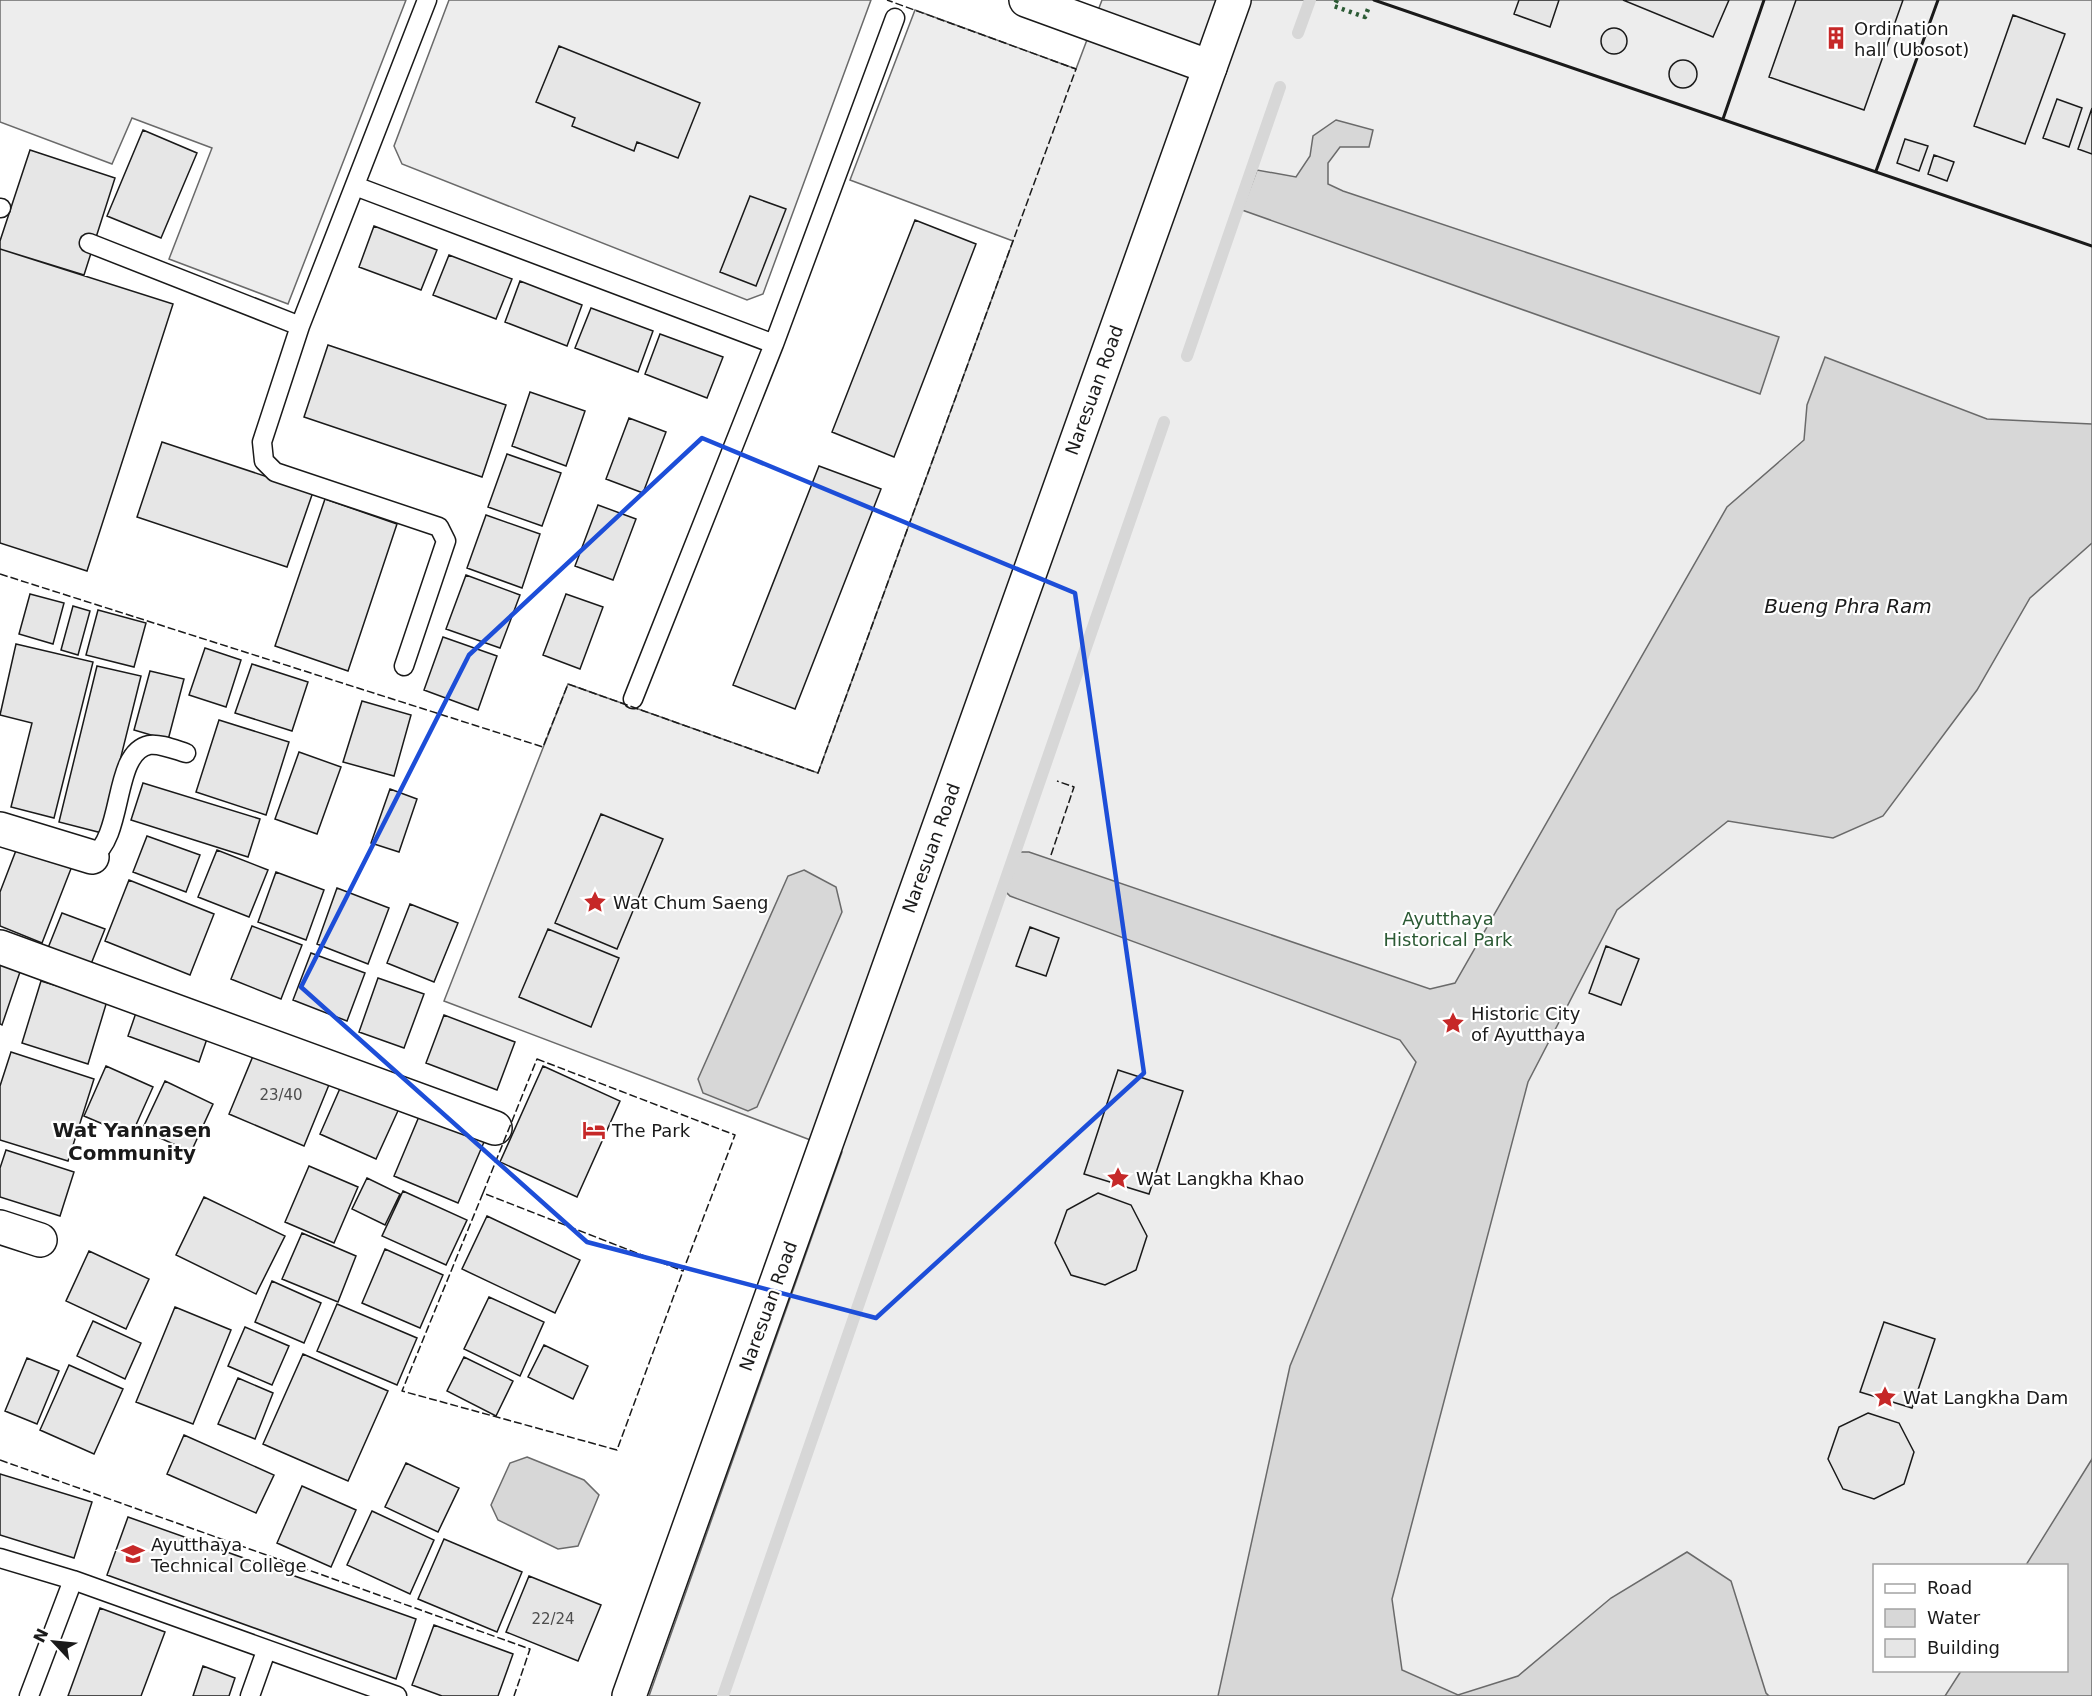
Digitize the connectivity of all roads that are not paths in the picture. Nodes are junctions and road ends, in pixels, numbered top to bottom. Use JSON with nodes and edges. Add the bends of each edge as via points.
{"nodes":[{"id":1,"x":427,"y":0,"type":"edge"},
{"id":2,"x":1026,"y":0,"type":"edge"},
{"id":3,"x":1234,"y":0,"type":"edge"},
{"id":4,"x":895,"y":18,"type":"dead end"},
{"id":5,"x":1210,"y":67,"type":"junction"},
{"id":6,"x":355,"y":186,"type":"junction"},
{"id":7,"x":89,"y":243,"type":"dead end"},
{"id":8,"x":300,"y":326,"type":"junction"},
{"id":9,"x":774,"y":344,"type":"junction"},
{"id":10,"x":404,"y":666,"type":"dead end"},
{"id":11,"x":633,"y":699,"type":"dead end"},
{"id":12,"x":186,"y":753,"type":"dead end"},
{"id":13,"x":0,"y":829,"type":"edge"},
{"id":14,"x":92,"y":857,"type":"joint"},
{"id":15,"x":0,"y":947,"type":"edge"},
{"id":16,"x":495,"y":1128,"type":"dead end"},
{"id":17,"x":0,"y":1227,"type":"edge"},
{"id":18,"x":40,"y":1240,"type":"dead end"},
{"id":19,"x":0,"y":1557,"type":"edge"},
{"id":20,"x":73,"y":1580,"type":"junction"},
{"id":21,"x":266,"y":1651,"type":"junction"},
{"id":22,"x":29,"y":1696,"type":"edge"},
{"id":23,"x":250,"y":1696,"type":"edge"},
{"id":24,"x":398,"y":1696,"type":"edge"},
{"id":25,"x":628,"y":1696,"type":"edge"}],
"edges":[{"from":1,"to":6,"type":"lane"},
{"from":2,"to":5,"type":"street"},
{"from":3,"to":5,"type":"street","name":"Naresuan Road"},
{"from":4,"to":9,"type":"lane"},
{"from":5,"to":25,"type":"street","name":"Naresuan Road"},
{"from":6,"to":8,"type":"lane"},
{"from":6,"to":9,"type":"lane"},
{"from":7,"to":8,"type":"lane"},
{"from":8,"to":10,"type":"lane","via":[[262,442],[264,460],[275,472],[439,527],[444,534],[446,541]]},
{"from":9,"to":11,"type":"lane"},
{"from":12,"to":14,"type":"lane","via":[[150,744],[128,762],[110,834],[101,852]]},
{"from":13,"to":14,"type":"street"},
{"from":15,"to":16,"type":"street"},
{"from":17,"to":18,"type":"street"},
{"from":19,"to":20,"type":"lane"},
{"from":20,"to":21,"type":"lane"},
{"from":20,"to":22,"type":"lane"},
{"from":21,"to":23,"type":"lane"},
{"from":21,"to":24,"type":"lane"}]}
